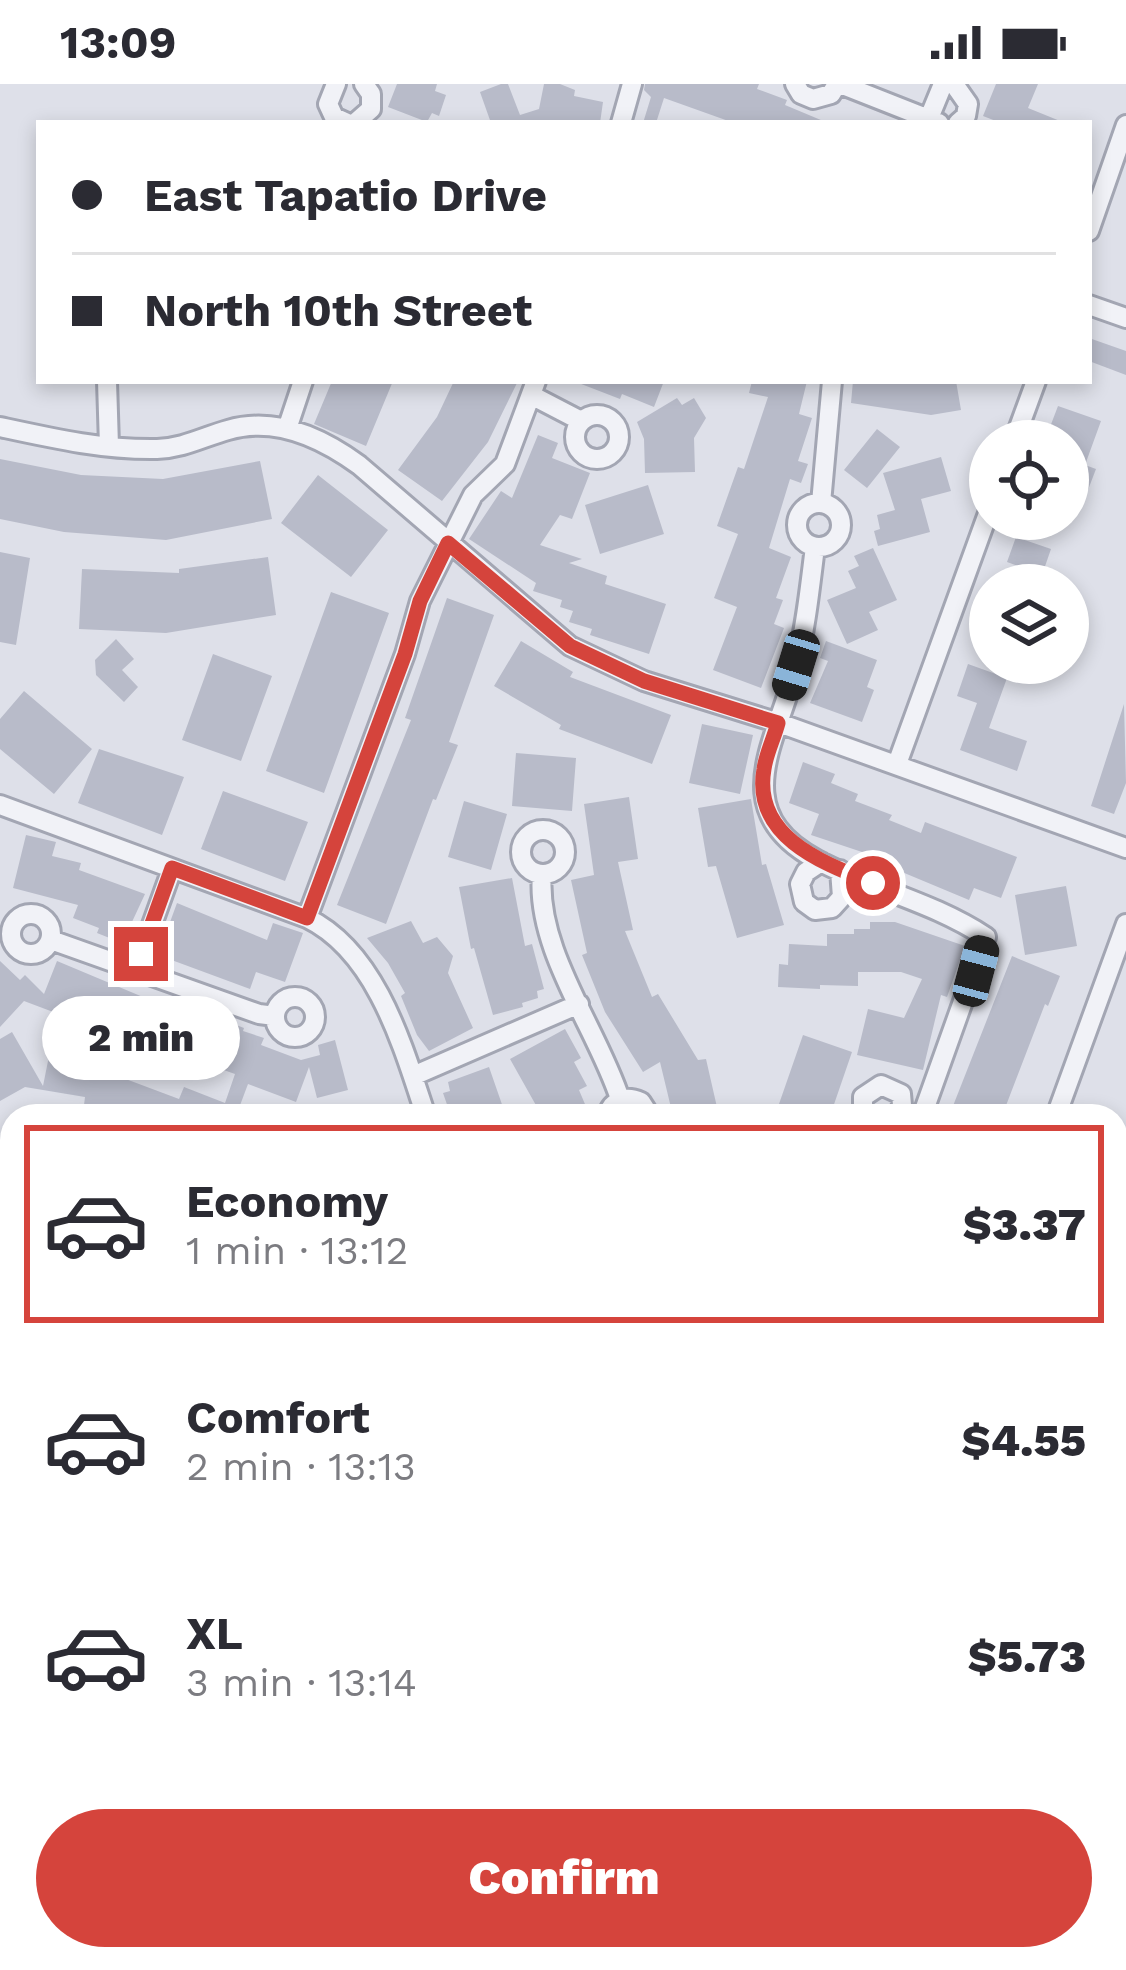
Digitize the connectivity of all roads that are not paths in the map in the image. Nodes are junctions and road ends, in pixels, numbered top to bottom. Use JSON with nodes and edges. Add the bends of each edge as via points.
{"nodes":[{"id":1,"x":336,"y":84,"type":"edge"},
{"id":2,"x":364,"y":84,"type":"edge"},
{"id":3,"x":632,"y":84,"type":"edge"},
{"id":4,"x":795,"y":84,"type":"edge"},
{"id":5,"x":838,"y":84,"type":"edge"},
{"id":6,"x":944,"y":84,"type":"edge"},
{"id":7,"x":954,"y":84,"type":"edge"},
{"id":8,"x":342,"y":120,"type":"edge"},
{"id":9,"x":355,"y":120,"type":"edge"},
{"id":10,"x":622,"y":120,"type":"edge"},
{"id":11,"x":927,"y":120,"type":"edge"},
{"id":12,"x":933,"y":120,"type":"edge"},
{"id":13,"x":961,"y":120,"type":"edge"},
{"id":14,"x":1126,"y":125,"type":"edge"},
{"id":15,"x":1092,"y":223,"type":"edge"},
{"id":16,"x":1092,"y":306,"type":"edge"},
{"id":17,"x":1126,"y":319,"type":"edge"},
{"id":18,"x":107,"y":384,"type":"edge"},
{"id":19,"x":303,"y":384,"type":"edge"},
{"id":20,"x":832,"y":384,"type":"edge"},
{"id":21,"x":1035,"y":384,"type":"edge"},
{"id":22,"x":534,"y":388,"type":"edge"},
{"id":23,"x":1022,"y":420,"type":"edge"},
{"id":24,"x":581,"y":421,"type":"dead end"},
{"id":25,"x":0,"y":427,"type":"edge"},
{"id":26,"x":287,"y":429,"type":"junction"},
{"id":27,"x":109,"y":446,"type":"junction"},
{"id":28,"x":821,"y":502,"type":"junction"},
{"id":29,"x":978,"y":540,"type":"edge"},
{"id":30,"x":448,"y":543,"type":"junction"},
{"id":31,"x":815,"y":547,"type":"junction"},
{"id":32,"x":778,"y":723,"type":"junction"},
{"id":33,"x":897,"y":764,"type":"junction"},
{"id":34,"x":0,"y":805,"type":"edge"},
{"id":35,"x":1126,"y":848,"type":"edge"},
{"id":36,"x":821,"y":862,"type":"junction"},
{"id":37,"x":172,"y":868,"type":"junction"},
{"id":38,"x":841,"y":870,"type":"junction"},
{"id":39,"x":542,"y":874,"type":"dead end"},
{"id":40,"x":307,"y":918,"type":"junction"},
{"id":41,"x":1126,"y":924,"type":"edge"},
{"id":42,"x":51,"y":940,"type":"dead end"},
{"id":43,"x":136,"y":969,"type":"junction"},
{"id":44,"x":1118,"y":972,"type":"edge"},
{"id":45,"x":579,"y":1004,"type":"junction"},
{"id":46,"x":275,"y":1016,"type":"dead end"},
{"id":47,"x":413,"y":1076,"type":"junction"},
{"id":48,"x":620,"y":1100,"type":"junction"},
{"id":49,"x":422,"y":1104,"type":"edge"},
{"id":50,"x":617,"y":1104,"type":"edge"},
{"id":51,"x":641,"y":1104,"type":"edge"},
{"id":52,"x":863,"y":1104,"type":"edge"},
{"id":53,"x":902,"y":1104,"type":"edge"},
{"id":54,"x":926,"y":1104,"type":"edge"},
{"id":55,"x":1061,"y":1104,"type":"edge"}],
"edges":[{"from":1,"to":8,"type":"street","via":[[328,104]]},
{"from":2,"to":9,"type":"street","via":[[371,109]]},
{"from":3,"to":10,"type":"street"},
{"from":4,"to":5,"type":"street","via":[[813,99]]},
{"from":5,"to":11,"type":"street"},
{"from":6,"to":12,"type":"street"},
{"from":7,"to":13,"type":"street","via":[[968,104]]},
{"from":14,"to":15,"type":"street"},
{"from":16,"to":17,"type":"street"},
{"from":18,"to":27,"type":"street"},
{"from":19,"to":26,"type":"street"},
{"from":20,"to":28,"type":"street"},
{"from":21,"to":23,"type":"street"},
{"from":22,"to":24,"type":"street"},
{"from":22,"to":30,"type":"street","via":[[505,464],[473,495]]},
{"from":25,"to":27,"type":"street"},
{"from":26,"to":27,"type":"street","via":[[231,429],[178,448]]},
{"from":26,"to":30,"type":"street","via":[[333,447]]},
{"from":28,"to":31,"type":"street","via":[[796,522]]},
{"from":28,"to":31,"type":"street","via":[[838,514],[841,528],[835,540]]},
{"from":29,"to":33,"type":"street"},
{"from":30,"to":32,"type":"street","via":[[570,646],[644,681]]},
{"from":30,"to":40,"type":"street"},
{"from":31,"to":32,"type":"street"},
{"from":32,"to":33,"type":"street"},
{"from":32,"to":36,"type":"street","via":[[763,772],[767,814],[795,847]]},
{"from":33,"to":35,"type":"street"},
{"from":34,"to":37,"type":"street"},
{"from":36,"to":38,"type":"street"},
{"from":36,"to":38,"type":"street","via":[[800,884],[815,910],[838,904]]},
{"from":37,"to":40,"type":"street"},
{"from":37,"to":43,"type":"street"},
{"from":38,"to":54,"type":"street","via":[[986,937]]},
{"from":39,"to":45,"type":"street","via":[[552,940]]},
{"from":40,"to":47,"type":"street","via":[[338,935],[364,969]]},
{"from":41,"to":44,"type":"street"},
{"from":42,"to":43,"type":"street"},
{"from":43,"to":46,"type":"street"},
{"from":44,"to":55,"type":"street"},
{"from":45,"to":47,"type":"street"},
{"from":45,"to":48,"type":"street"},
{"from":47,"to":49,"type":"street"},
{"from":48,"to":50,"type":"street"},
{"from":48,"to":51,"type":"street"},
{"from":52,"to":53,"type":"street","via":[[881,1085],[901,1094]]}]}
